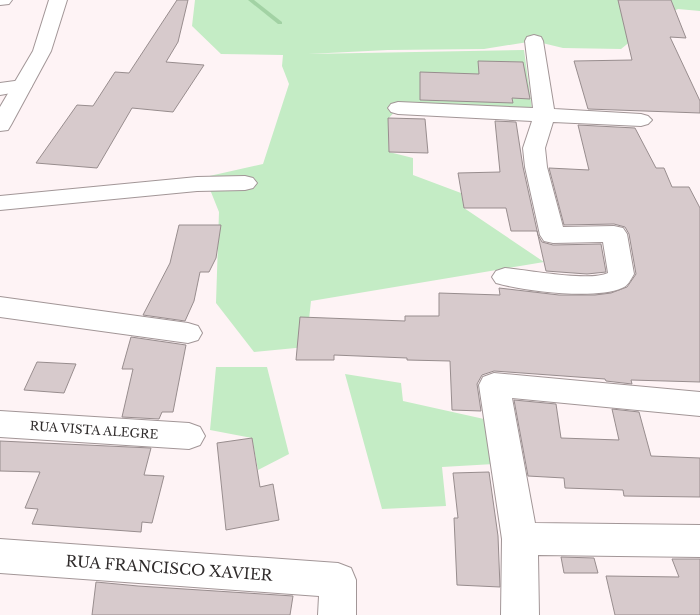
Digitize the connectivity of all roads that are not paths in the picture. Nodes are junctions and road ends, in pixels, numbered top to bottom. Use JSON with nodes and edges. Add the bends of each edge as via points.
{"nodes":[{"id":1,"x":58,"y":0,"type":"edge"},
{"id":2,"x":534,"y":41,"type":"dead end"},
{"id":3,"x":22,"y":86,"type":"junction"},
{"id":4,"x":0,"y":89,"type":"edge"},
{"id":5,"x":398,"y":108,"type":"dead end"},
{"id":6,"x":544,"y":116,"type":"junction"},
{"id":7,"x":641,"y":120,"type":"dead end"},
{"id":8,"x":0,"y":125,"type":"edge"},
{"id":9,"x":245,"y":183,"type":"dead end"},
{"id":10,"x":0,"y":203,"type":"edge"},
{"id":11,"x":505,"y":277,"type":"dead end"},
{"id":12,"x":0,"y":307,"type":"edge"},
{"id":13,"x":188,"y":333,"type":"dead end"},
{"id":14,"x":700,"y":404,"type":"edge"},
{"id":15,"x":0,"y":424,"type":"edge"},
{"id":16,"x":189,"y":436,"type":"dead end"},
{"id":17,"x":520,"y":540,"type":"junction"},
{"id":18,"x":700,"y":541,"type":"edge"},
{"id":19,"x":0,"y":556,"type":"edge"},
{"id":20,"x":337,"y":598,"type":"edge"},
{"id":21,"x":520,"y":615,"type":"edge"}],
"edges":[{"from":1,"to":3,"type":"street","via":[[42,51]]},
{"from":2,"to":6,"type":"street"},
{"from":3,"to":4,"type":"street"},
{"from":3,"to":8,"type":"street"},
{"from":5,"to":6,"type":"street"},
{"from":6,"to":7,"type":"street"},
{"from":6,"to":11,"type":"street","via":[[534,148],[553,235],[614,234],[621,274],[610,283],[591,285]]},
{"from":9,"to":10,"type":"street","via":[[197,184]]},
{"from":12,"to":13,"type":"street"},
{"from":14,"to":17,"type":"street","via":[[494,385]]},
{"from":15,"to":16,"type":"street","name":"RUA VISTA ALEGRE"},
{"from":17,"to":18,"type":"street"},
{"from":17,"to":21,"type":"street"},
{"from":19,"to":20,"type":"street","name":"RUA FRANCISCO XAVIER"}]}
